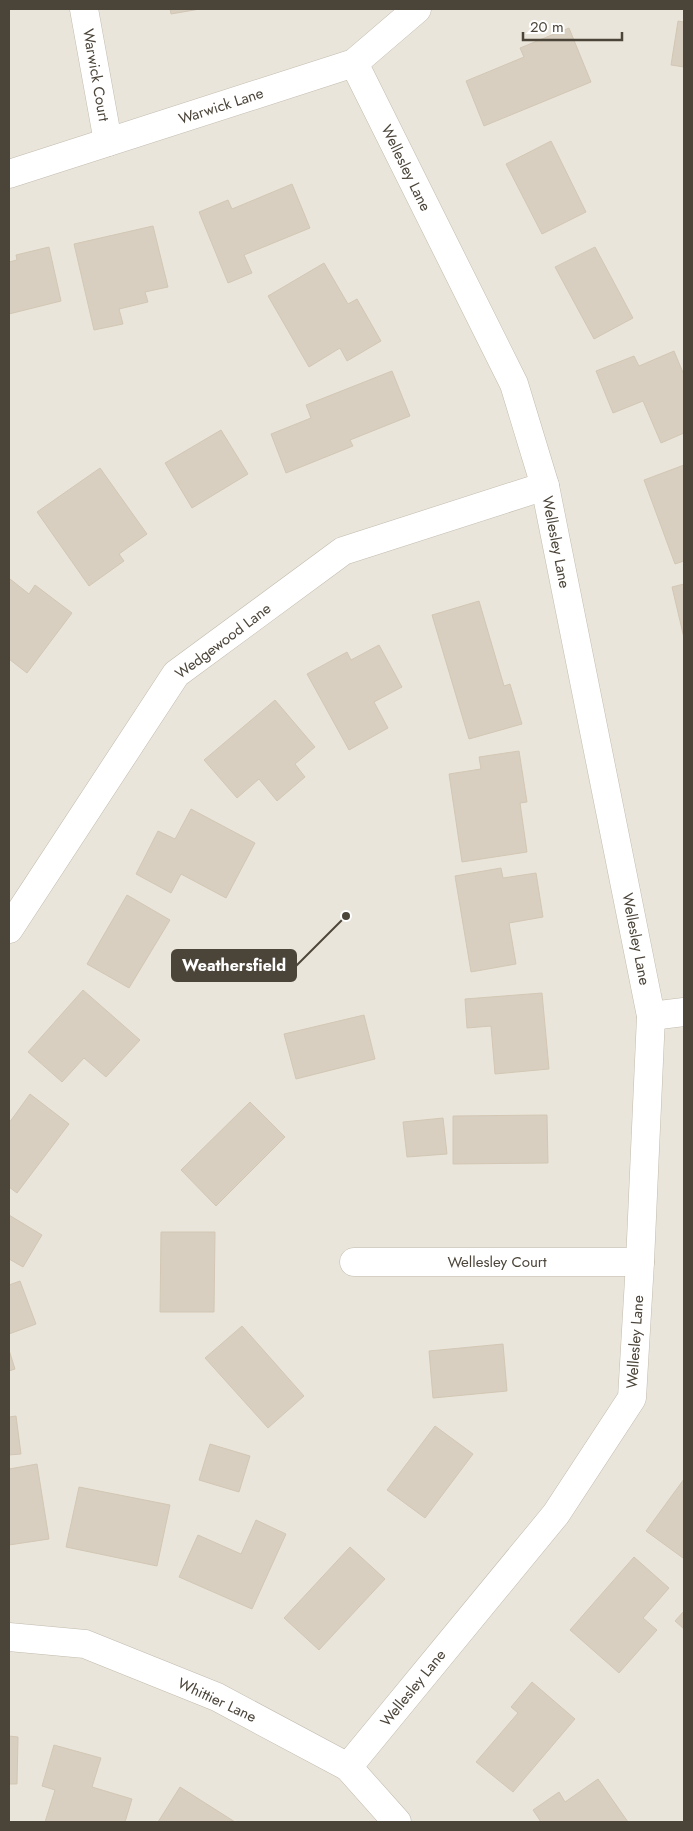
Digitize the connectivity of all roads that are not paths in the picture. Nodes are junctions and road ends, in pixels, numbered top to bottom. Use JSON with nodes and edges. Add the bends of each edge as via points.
{"nodes":[{"id":1,"x":84,"y":9,"type":"edge"},
{"id":2,"x":417,"y":9,"type":"edge"},
{"id":3,"x":354,"y":63,"type":"junction"},
{"id":4,"x":108,"y":142,"type":"junction"},
{"id":5,"x":9,"y":174,"type":"edge"},
{"id":6,"x":545,"y":486,"type":"junction"},
{"id":7,"x":9,"y":929,"type":"edge"},
{"id":8,"x":684,"y":1012,"type":"edge"},
{"id":9,"x":651,"y":1016,"type":"junction"},
{"id":10,"x":354,"y":1262,"type":"dead end"},
{"id":11,"x":640,"y":1262,"type":"junction"},
{"id":12,"x":9,"y":1637,"type":"edge"},
{"id":13,"x":348,"y":1767,"type":"junction"},
{"id":14,"x":397,"y":1822,"type":"edge"}],
"edges":[{"from":1,"to":4,"type":"street","name":"Warwick Court"},
{"from":2,"to":3,"type":"street","name":"Warwick Lane"},
{"from":3,"to":4,"type":"street","name":"Warwick Lane"},
{"from":3,"to":6,"type":"street","name":"Wellesley Lane","via":[[514,384]]},
{"from":4,"to":5,"type":"street","name":"Warwick Lane"},
{"from":6,"to":7,"type":"street","name":"Wedgewood Lane","via":[[343,551],[176,674]]},
{"from":6,"to":9,"type":"street","name":"Wellesley Lane"},
{"from":8,"to":9,"type":"street"},
{"from":9,"to":11,"type":"street","name":"Wellesley Lane"},
{"from":10,"to":11,"type":"street","name":"Wellesley Court"},
{"from":11,"to":13,"type":"street","name":"Wellesley Lane","via":[[632,1398],[556,1514]]},
{"from":12,"to":13,"type":"street","name":"Whittier Lane","via":[[85,1644],[217,1697]]},
{"from":13,"to":14,"type":"street","name":"Whittier Lane"}]}
